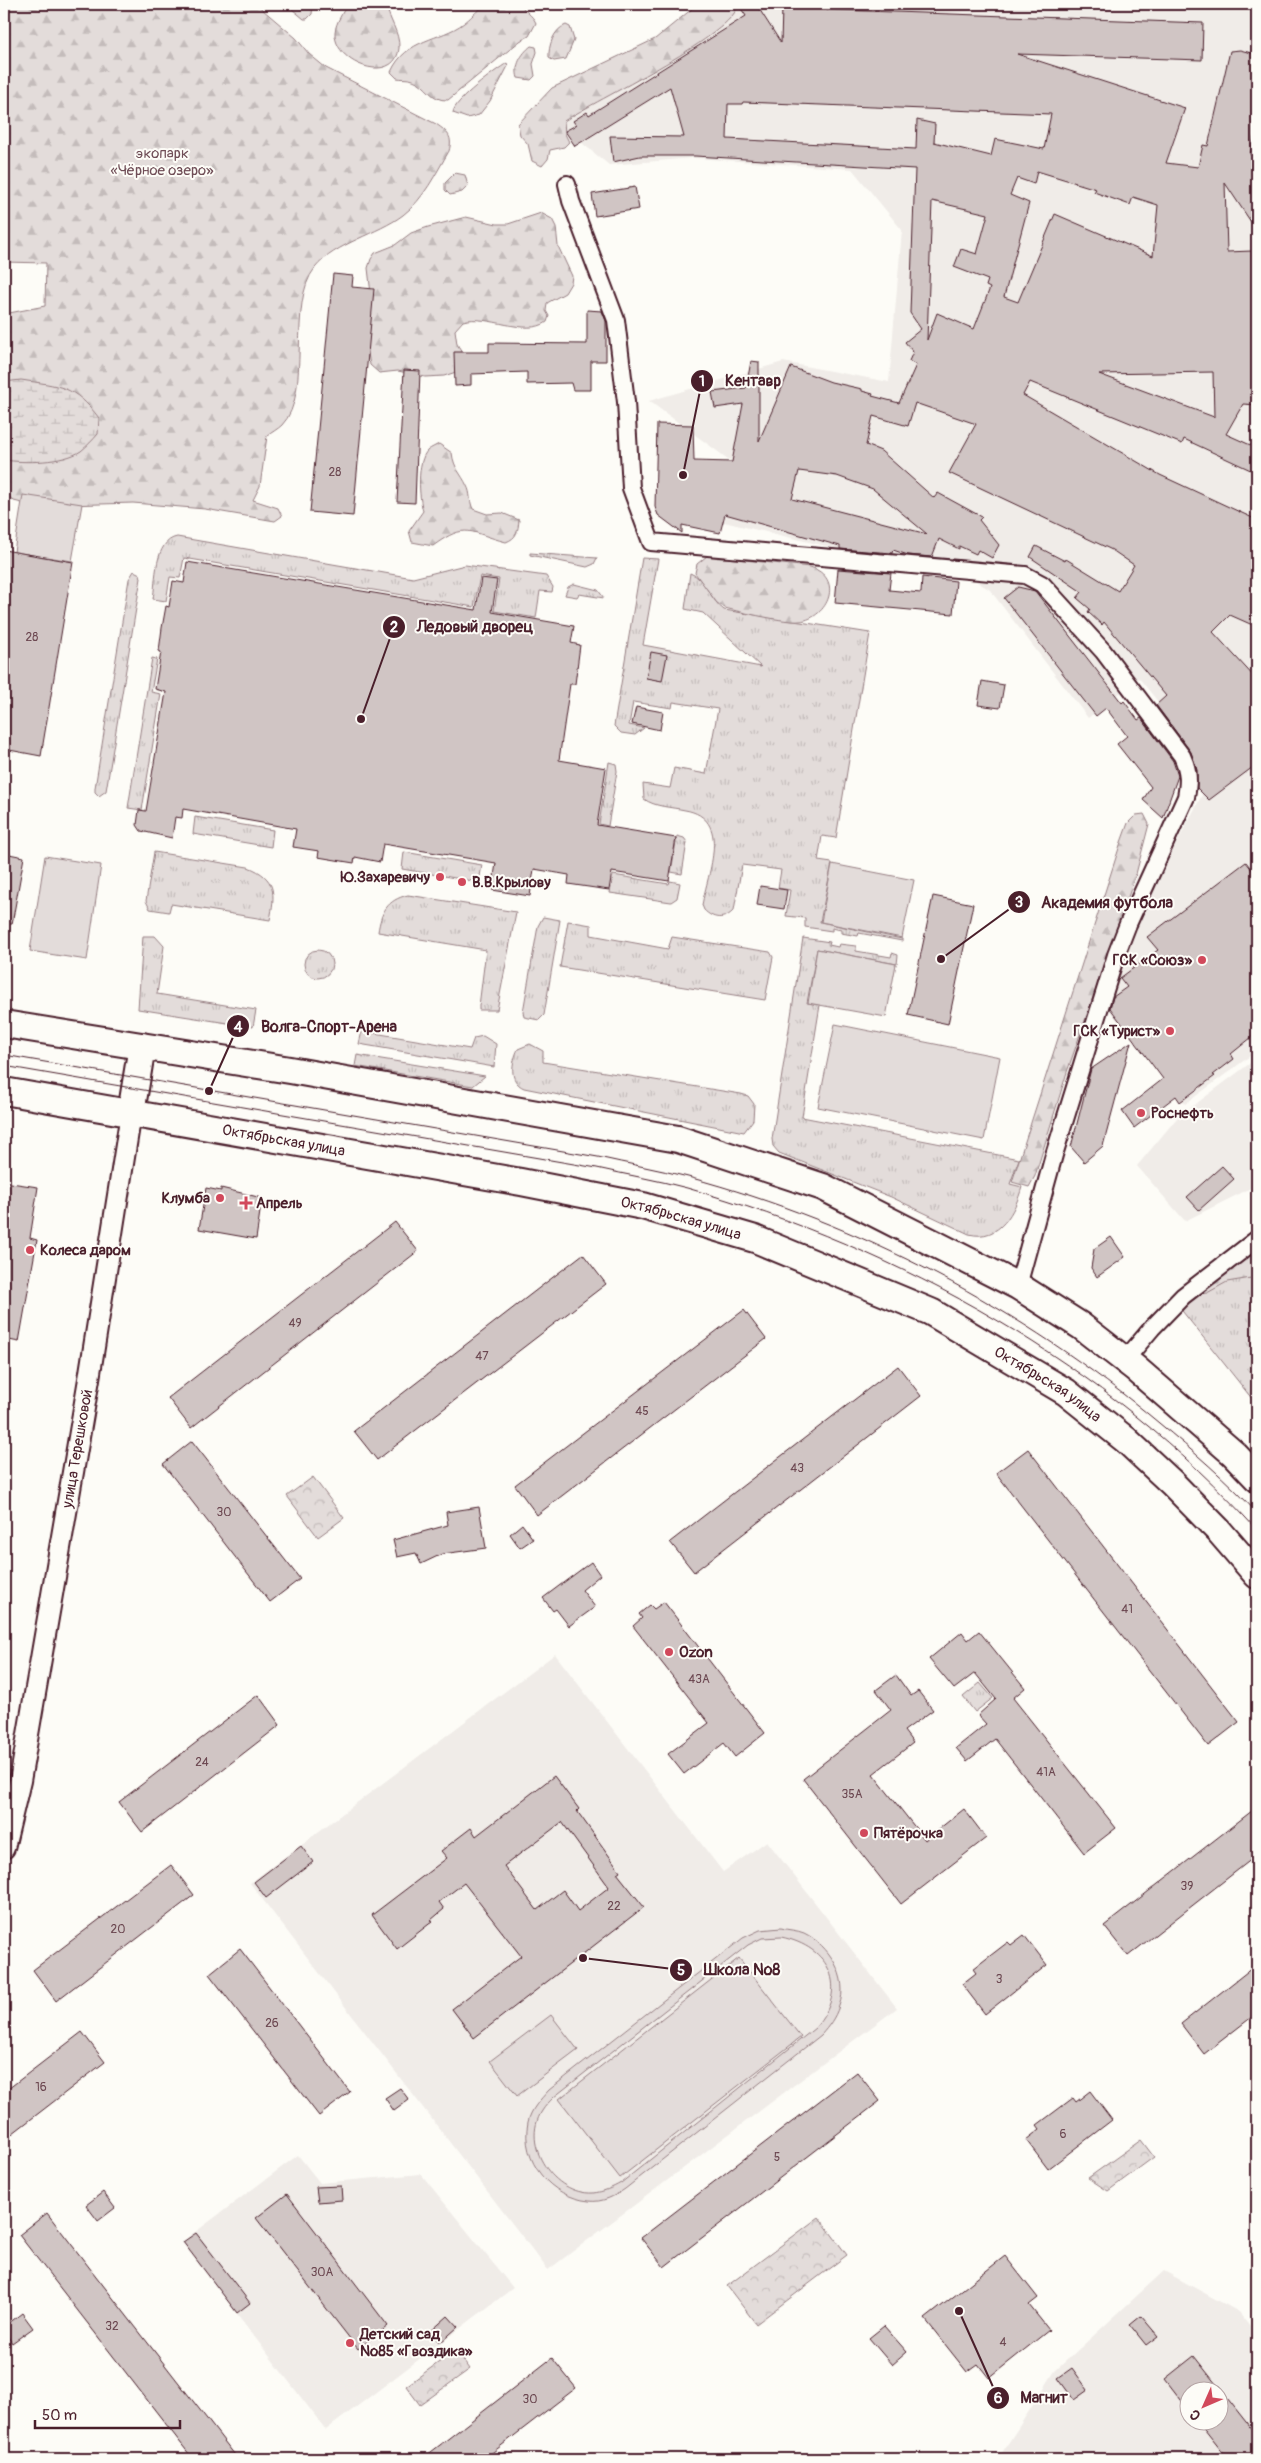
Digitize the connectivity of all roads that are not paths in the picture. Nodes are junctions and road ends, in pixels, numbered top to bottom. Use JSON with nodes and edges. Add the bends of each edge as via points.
{"nodes":[{"id":1,"x":567,"y":184,"type":"dead end"},
{"id":2,"x":4,"y":1024,"type":"edge"},
{"id":3,"x":142,"y":1046,"type":"junction"},
{"id":4,"x":4,"y":1091,"type":"edge"},
{"id":5,"x":131,"y":1113,"type":"junction"},
{"id":6,"x":1257,"y":1239,"type":"edge"},
{"id":7,"x":1018,"y":1286,"type":"junction"},
{"id":8,"x":1125,"y":1360,"type":"junction"},
{"id":9,"x":1257,"y":1478,"type":"edge"},
{"id":10,"x":1257,"y":1575,"type":"edge"},
{"id":11,"x":4,"y":1848,"type":"edge"}],
"edges":[{"from":1,"to":7,"type":"street","via":[[616,320],[626,402],[631,488],[651,542],[1025,574],[1042,584],[1103,651],[1188,768],[1186,797],[1116,955],[1054,1155]]},
{"from":2,"to":3,"type":"main road"},
{"from":3,"to":5,"type":"main road","name":"улица Терешковой"},
{"from":3,"to":7,"type":"main road","via":[[678,1139],[822,1186]]},
{"from":4,"to":5,"type":"main road","name":"Октябрьская улица"},
{"from":5,"to":10,"type":"main road","name":"Октябрьская улица","via":[[643,1206],[755,1239],[844,1275],[931,1312],[1066,1392],[1126,1440],[1172,1483],[1220,1531]]},
{"from":5,"to":11,"type":"street","name":"улица Терешковой","via":[[90,1379],[24,1762]]},
{"from":6,"to":8,"type":"street","via":[[1183,1296]]},
{"from":7,"to":8,"type":"main road","via":[[1081,1326]]},
{"from":8,"to":9,"type":"main road","via":[[1234,1454]]}]}
